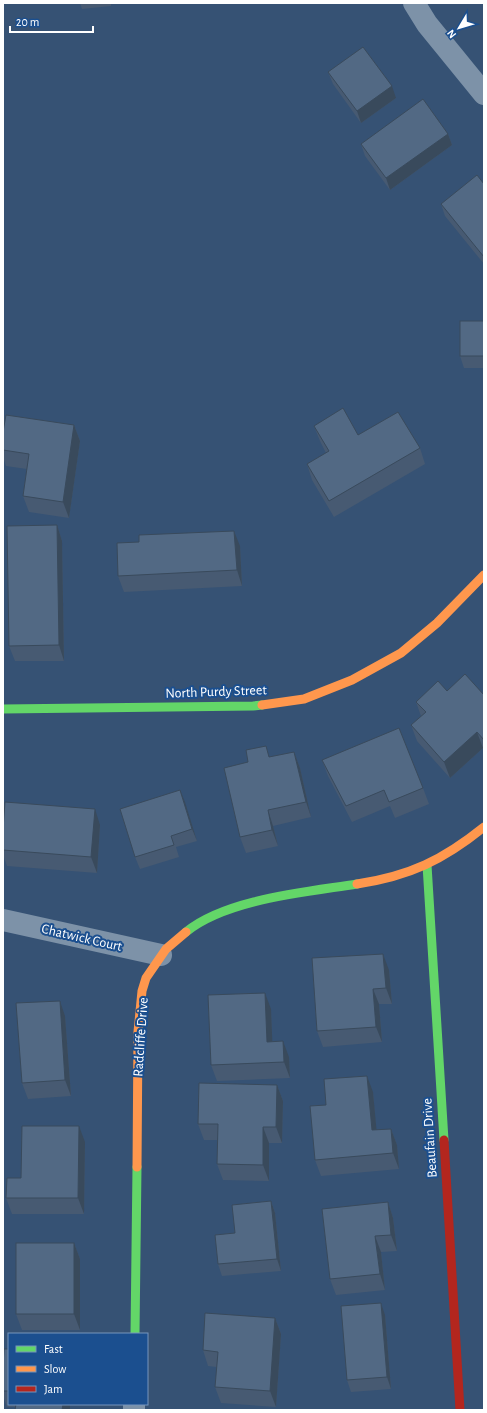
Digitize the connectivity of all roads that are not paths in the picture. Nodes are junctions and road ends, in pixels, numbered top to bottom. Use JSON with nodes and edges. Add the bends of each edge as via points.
{"nodes":[{"id":1,"x":414,"y":3,"type":"edge"},
{"id":2,"x":484,"y":94,"type":"edge"},
{"id":3,"x":484,"y":575,"type":"edge"},
{"id":4,"x":3,"y":709,"type":"edge"},
{"id":5,"x":484,"y":827,"type":"edge"},
{"id":6,"x":426,"y":865,"type":"junction"},
{"id":7,"x":3,"y":920,"type":"edge"},
{"id":8,"x":161,"y":955,"type":"junction"},
{"id":9,"x":134,"y":1333,"type":"edge"},
{"id":10,"x":460,"y":1410,"type":"edge"}],
"edges":[{"from":1,"to":2,"type":"street","via":[[427,24]]},
{"from":3,"to":4,"type":"street","name":"North Purdy Street","via":[[437,623],[401,653],[352,680],[304,699],[253,706]]},
{"from":5,"to":6,"type":"street","name":"Radcliffe Drive","via":[[455,850]]},
{"from":6,"to":8,"type":"street","name":"Radcliffe Drive","via":[[396,877],[255,901],[229,909],[204,920],[181,935]]},
{"from":6,"to":10,"type":"street","name":"Beaufain Drive"},
{"from":7,"to":8,"type":"street","name":"Chatwick Court"},
{"from":8,"to":9,"type":"street","name":"Radcliffe Drive","via":[[146,979],[140,1000]]}]}
